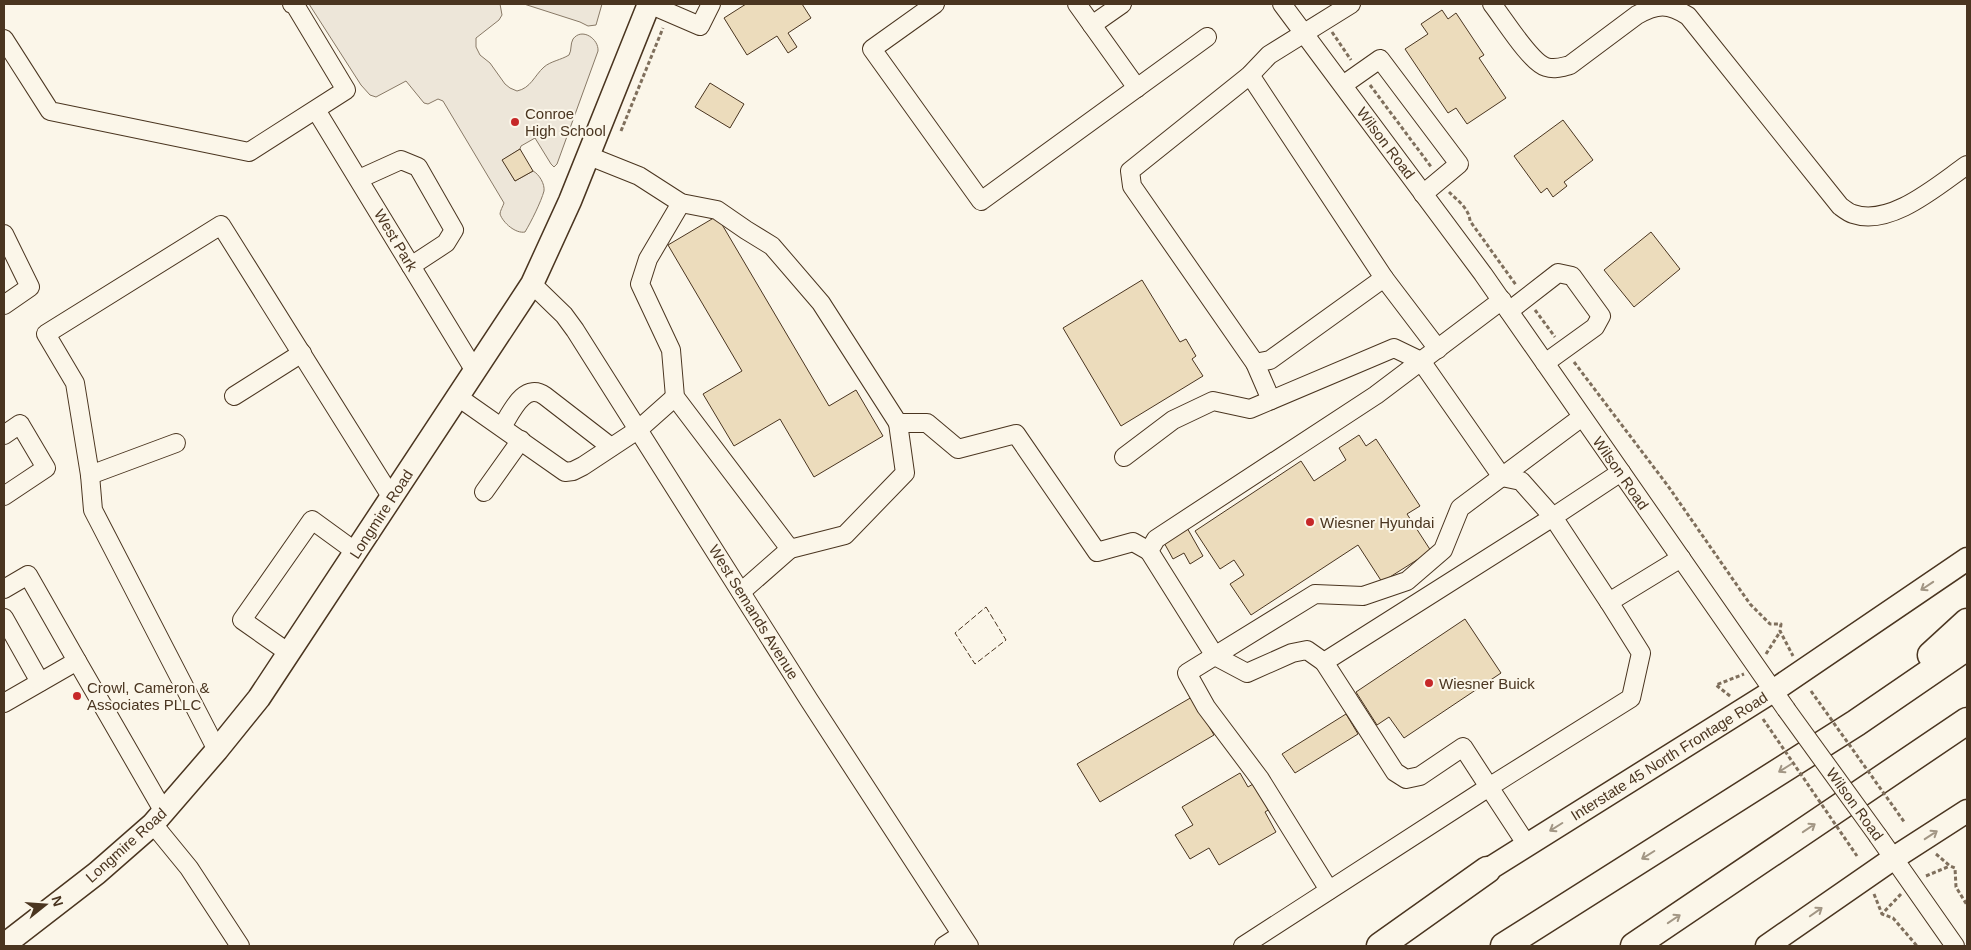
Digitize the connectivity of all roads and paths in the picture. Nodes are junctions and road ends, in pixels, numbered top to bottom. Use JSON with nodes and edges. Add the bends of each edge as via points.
{"nodes":[{"id":1,"x":292,"y":4,"type":"edge"},
{"id":2,"x":649,"y":4,"type":"edge"},
{"id":3,"x":711,"y":4,"type":"edge"},
{"id":4,"x":935,"y":4,"type":"edge"},
{"id":5,"x":1077,"y":4,"type":"edge"},
{"id":6,"x":1122,"y":4,"type":"edge"},
{"id":7,"x":1282,"y":4,"type":"edge"},
{"id":8,"x":1351,"y":4,"type":"edge"},
{"id":9,"x":1492,"y":4,"type":"edge"},
{"id":10,"x":1668,"y":5,"type":"edge"},
{"id":11,"x":1092,"y":25,"type":"junction"},
{"id":12,"x":1304,"y":32,"type":"junction"},
{"id":13,"x":1207,"y":37,"type":"dead end"},
{"id":14,"x":4,"y":39,"type":"edge"},
{"id":15,"x":1250,"y":75,"type":"junction"},
{"id":16,"x":1343,"y":85,"type":"junction"},
{"id":17,"x":1137,"y":88,"type":"junction"},
{"id":18,"x":316,"y":110,"type":"junction"},
{"id":19,"x":589,"y":156,"type":"junction"},
{"id":20,"x":1967,"y":165,"type":"edge"},
{"id":21,"x":359,"y":179,"type":"junction"},
{"id":22,"x":1424,"y":194,"type":"junction"},
{"id":23,"x":681,"y":203,"type":"junction"},
{"id":24,"x":4,"y":234,"type":"edge"},
{"id":25,"x":10,"y":261,"type":"edge"},
{"id":26,"x":411,"y":266,"type":"junction"},
{"id":27,"x":1384,"y":278,"type":"junction"},
{"id":28,"x":532,"y":284,"type":"junction"},
{"id":29,"x":1505,"y":305,"type":"junction"},
{"id":30,"x":4,"y":306,"type":"edge"},
{"id":31,"x":1438,"y":349,"type":"junction"},
{"id":32,"x":302,"y":353,"type":"junction"},
{"id":33,"x":1421,"y":361,"type":"junction"},
{"id":34,"x":1255,"y":363,"type":"junction"},
{"id":35,"x":1545,"y":363,"type":"junction"},
{"id":36,"x":475,"y":371,"type":"junction"},
{"id":37,"x":234,"y":396,"type":"dead end"},
{"id":38,"x":458,"y":397,"type":"junction"},
{"id":39,"x":674,"y":397,"type":"junction"},
{"id":40,"x":1271,"y":400,"type":"junction"},
{"id":41,"x":1582,"y":417,"type":"junction"},
{"id":42,"x":898,"y":423,"type":"junction"},
{"id":43,"x":502,"y":427,"type":"junction"},
{"id":44,"x":639,"y":430,"type":"junction"},
{"id":45,"x":4,"y":435,"type":"edge"},
{"id":46,"x":521,"y":440,"type":"junction"},
{"id":47,"x":176,"y":443,"type":"dead end"},
{"id":48,"x":611,"y":447,"type":"junction"},
{"id":49,"x":1124,"y":457,"type":"dead end"},
{"id":50,"x":1621,"y":472,"type":"junction"},
{"id":51,"x":90,"y":475,"type":"junction"},
{"id":52,"x":1502,"y":477,"type":"junction"},
{"id":53,"x":484,"y":492,"type":"dead end"},
{"id":54,"x":4,"y":496,"type":"edge"},
{"id":55,"x":392,"y":498,"type":"junction"},
{"id":56,"x":1553,"y":517,"type":"junction"},
{"id":57,"x":790,"y":549,"type":"junction"},
{"id":58,"x":1149,"y":551,"type":"junction"},
{"id":59,"x":356,"y":552,"type":"junction"},
{"id":60,"x":1681,"y":558,"type":"junction"},
{"id":61,"x":1967,"y":559,"type":"edge"},
{"id":62,"x":4,"y":589,"type":"edge"},
{"id":63,"x":741,"y":592,"type":"junction"},
{"id":64,"x":1609,"y":602,"type":"junction"},
{"id":65,"x":4,"y":618,"type":"edge"},
{"id":66,"x":1967,"y":622,"type":"edge"},
{"id":67,"x":1967,"y":646,"type":"edge"},
{"id":68,"x":289,"y":653,"type":"junction"},
{"id":69,"x":1215,"y":656,"type":"junction"},
{"id":70,"x":77,"y":661,"type":"junction"},
{"id":71,"x":1324,"y":662,"type":"junction"},
{"id":72,"x":40,"y":682,"type":"junction"},
{"id":73,"x":1773,"y":690,"type":"junction"},
{"id":74,"x":1811,"y":691,"type":"dead end"},
{"id":75,"x":4,"y":703,"type":"edge"},
{"id":76,"x":1763,"y":720,"type":"dead end"},
{"id":77,"x":1967,"y":722,"type":"edge"},
{"id":78,"x":1856,"y":723,"type":"junction"},
{"id":79,"x":1967,"y":728,"type":"edge"},
{"id":80,"x":217,"y":750,"type":"junction"},
{"id":81,"x":1918,"y":754,"type":"junction"},
{"id":82,"x":1489,"y":787,"type":"junction"},
{"id":83,"x":1967,"y":811,"type":"edge"},
{"id":84,"x":158,"y":818,"type":"junction"},
{"id":85,"x":1905,"y":824,"type":"dead end"},
{"id":86,"x":1527,"y":845,"type":"junction"},
{"id":87,"x":1858,"y":856,"type":"dead end"},
{"id":88,"x":1894,"y":858,"type":"junction"},
{"id":89,"x":1950,"y":866,"type":"dead end"},
{"id":90,"x":1487,"y":870,"type":"junction"},
{"id":91,"x":1329,"y":890,"type":"junction"},
{"id":92,"x":1967,"y":905,"type":"edge"},
{"id":93,"x":965,"y":940,"type":"edge"},
{"id":94,"x":4,"y":945,"type":"edge"},
{"id":95,"x":240,"y":946,"type":"edge"},
{"id":96,"x":944,"y":946,"type":"edge"},
{"id":97,"x":1242,"y":946,"type":"edge"},
{"id":98,"x":1366,"y":946,"type":"edge"},
{"id":99,"x":1380,"y":946,"type":"edge"},
{"id":100,"x":1504,"y":946,"type":"edge"},
{"id":101,"x":1634,"y":946,"type":"edge"},
{"id":102,"x":1767,"y":946,"type":"edge"},
{"id":103,"x":1955,"y":946,"type":"edge"}],
"edges":[{"from":1,"to":18,"type":"street","via":[[346,90]]},
{"from":2,"to":3,"type":"street","via":[[700,26]]},
{"from":2,"to":19,"type":"main road","name":"Longmire Road"},
{"from":4,"to":17,"type":"street","via":[[872,49],[981,201]]},
{"from":5,"to":11,"type":"street"},
{"from":6,"to":11,"type":"street"},
{"from":7,"to":12,"type":"street","name":"Wilson Road"},
{"from":8,"to":12,"type":"street"},
{"from":9,"to":10,"type":"street","via":[[1534,60],[1558,69],[1570,65],[1637,14]]},
{"from":10,"to":20,"type":"street","via":[[1688,16],[1840,206],[1853,214],[1885,215],[1902,208]]},
{"from":11,"to":17,"type":"street"},
{"from":12,"to":15,"type":"street","via":[[1269,55]]},
{"from":12,"to":16,"type":"street","name":"Wilson Road"},
{"from":13,"to":17,"type":"street"},
{"from":14,"to":18,"type":"street","via":[[50,111],[249,152]]},
{"from":15,"to":27,"type":"street"},
{"from":15,"to":34,"type":"street","via":[[1130,171],[1132,186]]},
{"from":16,"to":22,"type":"street","name":"Wilson Road"},
{"from":16,"to":22,"type":"street","via":[[1380,59],[1459,164]]},
{"from":18,"to":21,"type":"street","name":"West Park"},
{"from":19,"to":23,"type":"street","via":[[639,176]]},
{"from":19,"to":28,"type":"main road","name":"Longmire Road"},
{"from":21,"to":26,"type":"street","name":"West Park"},
{"from":21,"to":26,"type":"street","via":[[401,160],[418,167],[454,230],[446,243]]},
{"from":22,"to":29,"type":"street","name":"Wilson Road"},
{"from":23,"to":39,"type":"street","via":[[648,259],[640,284],[671,350]]},
{"from":23,"to":42,"type":"street","via":[[717,210],[772,246],[821,303]]},
{"from":24,"to":25,"type":"street"},
{"from":25,"to":30,"type":"street","via":[[30,287]]},
{"from":26,"to":36,"type":"street","name":"West Park"},
{"from":27,"to":31,"type":"street"},
{"from":27,"to":34,"type":"street","via":[[1270,360]]},
{"from":28,"to":36,"type":"main road","name":"Longmire Road"},
{"from":28,"to":44,"type":"street","name":"West Semands Avenue","via":[[564,315]]},
{"from":29,"to":31,"type":"street"},
{"from":29,"to":35,"type":"street","name":"Wilson Road"},
{"from":29,"to":35,"type":"street","via":[[1558,273],[1572,276],[1601,316],[1595,327]]},
{"from":31,"to":33,"type":"street"},
{"from":32,"to":37,"type":"street"},
{"from":32,"to":51,"type":"street","via":[[221,226],[46,334],[75,383]]},
{"from":32,"to":55,"type":"street"},
{"from":33,"to":40,"type":"street","via":[[1394,348]]},
{"from":33,"to":52,"type":"street"},
{"from":33,"to":58,"type":"street","via":[[1376,395],[1156,539]]},
{"from":34,"to":40,"type":"street"},
{"from":35,"to":41,"type":"street","name":"Wilson Road"},
{"from":36,"to":38,"type":"main road","name":"Longmire Road"},
{"from":38,"to":43,"type":"street"},
{"from":38,"to":55,"type":"main road","name":"Longmire Road"},
{"from":39,"to":44,"type":"street"},
{"from":39,"to":57,"type":"street"},
{"from":40,"to":49,"type":"street","via":[[1250,408],[1213,401],[1173,420]]},
{"from":41,"to":50,"type":"street","name":"Wilson Road"},
{"from":41,"to":52,"type":"street"},
{"from":42,"to":57,"type":"street","via":[[906,473],[845,535]]},
{"from":42,"to":58,"type":"street","via":[[927,423],[958,449],[1016,434],[1097,552],[1133,542]]},
{"from":43,"to":46,"type":"street"},
{"from":43,"to":48,"type":"street","via":[[527,393],[540,392]]},
{"from":44,"to":48,"type":"street"},
{"from":44,"to":63,"type":"street","name":"West Semands Avenue"},
{"from":45,"to":54,"type":"street","via":[[20,424],[46,468]]},
{"from":46,"to":48,"type":"street","via":[[565,472],[573,471]]},
{"from":46,"to":53,"type":"street"},
{"from":47,"to":51,"type":"street"},
{"from":50,"to":56,"type":"street"},
{"from":50,"to":60,"type":"street","name":"Wilson Road"},
{"from":51,"to":80,"type":"street","via":[[93,510]]},
{"from":52,"to":56,"type":"street","via":[[1521,481]]},
{"from":52,"to":69,"type":"street","via":[[1460,508],[1443,550],[1407,581],[1363,596],[1315,594]]},
{"from":55,"to":59,"type":"main road","name":"Longmire Road"},
{"from":56,"to":64,"type":"street"},
{"from":56,"to":71,"type":"street"},
{"from":57,"to":63,"type":"street"},
{"from":58,"to":69,"type":"street"},
{"from":59,"to":68,"type":"main road","name":"Longmire Road"},
{"from":59,"to":68,"type":"street","via":[[312,520],[242,620]]},
{"from":60,"to":64,"type":"street"},
{"from":60,"to":73,"type":"street","name":"Wilson Road"},
{"from":61,"to":73,"type":"main road","name":"Interstate 45 North Frontage Road","one_way":true},
{"from":62,"to":70,"type":"street","via":[[28,575]]},
{"from":63,"to":93,"type":"street","name":"West Semands Avenue"},
{"from":64,"to":82,"type":"street","via":[[1641,653],[1631,698]]},
{"from":65,"to":72,"type":"street"},
{"from":66,"to":78,"type":"highway"},
{"from":67,"to":78,"type":"highway"},
{"from":68,"to":80,"type":"main road","name":"Longmire Road","via":[[259,698]]},
{"from":69,"to":71,"type":"street","via":[[1247,673],[1292,653],[1307,650]]},
{"from":69,"to":91,"type":"street","via":[[1187,673],[1206,707],[1260,779]]},
{"from":70,"to":72,"type":"street"},
{"from":70,"to":84,"type":"street"},
{"from":71,"to":82,"type":"street","via":[[1395,772],[1406,779],[1420,776],[1464,747]]},
{"from":72,"to":75,"type":"street"},
{"from":73,"to":86,"type":"main road","name":"Interstate 45 North Frontage Road","one_way":true},
{"from":73,"to":88,"type":"street","name":"Wilson Road","bridge":true},
{"from":74,"to":85,"type":"path","bridge":true},
{"from":76,"to":87,"type":"path","bridge":true},
{"from":77,"to":81,"type":"highway"},
{"from":78,"to":100,"type":"highway","one_way":true},
{"from":79,"to":81,"type":"highway"},
{"from":80,"to":84,"type":"main road","name":"Longmire Road"},
{"from":101,"to":81,"type":"highway","one_way":true},
{"from":82,"to":86,"type":"street"},
{"from":82,"to":91,"type":"street"},
{"from":88,"to":83,"type":"main road","one_way":true},
{"from":84,"to":94,"type":"main road","name":"Longmire Road","via":[[97,873]]},
{"from":84,"to":95,"type":"street"},
{"from":86,"to":90,"type":"main road","name":"Interstate 45 North Frontage Road"},
{"from":102,"to":88,"type":"main road","one_way":true},
{"from":88,"to":103,"type":"street","name":"Wilson Road"},
{"from":89,"to":92,"type":"path","via":[[1955,868],[1956,887]]},
{"from":90,"to":98,"type":"main road","name":"Interstate 45 North Frontage Road"},
{"from":90,"to":99,"type":"highway"},
{"from":91,"to":97,"type":"street"},
{"from":93,"to":96,"type":"street"}]}
